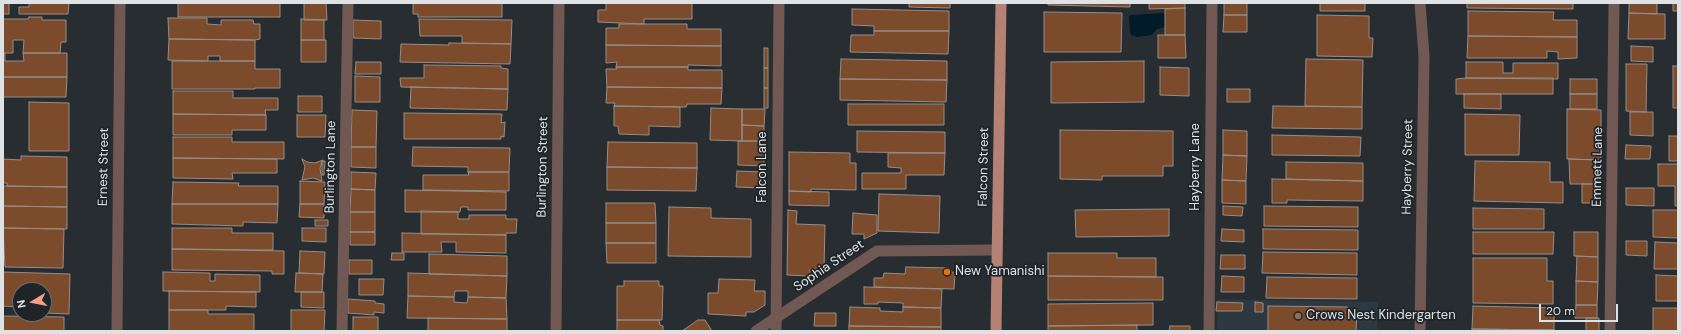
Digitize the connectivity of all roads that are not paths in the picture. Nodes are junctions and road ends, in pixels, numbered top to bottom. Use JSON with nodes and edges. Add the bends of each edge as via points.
{"nodes":[{"id":1,"x":120,"y":3,"type":"edge"},
{"id":2,"x":348,"y":3,"type":"edge"},
{"id":3,"x":559,"y":3,"type":"edge"},
{"id":4,"x":779,"y":3,"type":"edge"},
{"id":5,"x":1001,"y":3,"type":"edge"},
{"id":6,"x":1212,"y":3,"type":"edge"},
{"id":7,"x":1420,"y":3,"type":"edge"},
{"id":8,"x":1614,"y":3,"type":"edge"},
{"id":9,"x":997,"y":250,"type":"junction"},
{"id":10,"x":776,"y":317,"type":"junction"},
{"id":11,"x":117,"y":331,"type":"edge"},
{"id":12,"x":342,"y":331,"type":"edge"},
{"id":13,"x":556,"y":331,"type":"edge"},
{"id":14,"x":756,"y":331,"type":"edge"},
{"id":15,"x":776,"y":331,"type":"edge"},
{"id":16,"x":996,"y":331,"type":"edge"},
{"id":17,"x":1209,"y":331,"type":"edge"},
{"id":18,"x":1420,"y":331,"type":"edge"},
{"id":19,"x":1610,"y":331,"type":"edge"}],
"edges":[{"from":1,"to":11,"type":"street","name":"Ernest Street"},
{"from":2,"to":12,"type":"street","name":"Burlington Lane"},
{"from":3,"to":13,"type":"street","name":"Burlington Street"},
{"from":4,"to":10,"type":"street","name":"Falcon Lane"},
{"from":5,"to":9,"type":"main road","name":"Falcon Street"},
{"from":6,"to":17,"type":"street","name":"Hayberry Lane"},
{"from":7,"to":18,"type":"street","name":"Hayberry Street","via":[[1424,56]]},
{"from":8,"to":19,"type":"street","name":"Emmett Lane"},
{"from":9,"to":10,"type":"street","name":"Sophia Street","via":[[877,251]]},
{"from":9,"to":16,"type":"main road","name":"Falcon Street"},
{"from":10,"to":14,"type":"street","name":"Sophia Street"},
{"from":10,"to":15,"type":"street","name":"Falcon Lane"}]}
